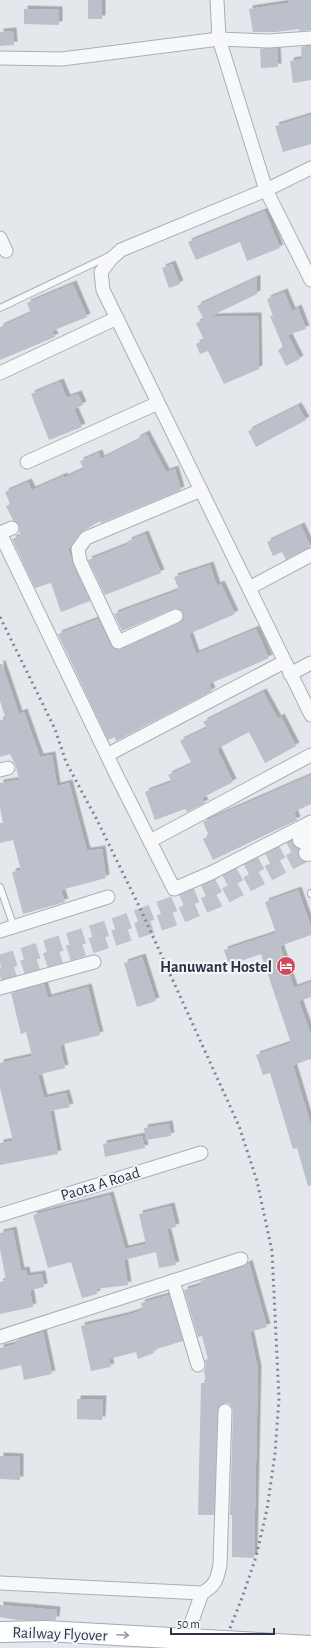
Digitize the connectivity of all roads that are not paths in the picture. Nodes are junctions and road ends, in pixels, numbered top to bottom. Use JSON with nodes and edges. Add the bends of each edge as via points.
{"nodes":[{"id":1,"x":217,"y":0,"type":"edge"},
{"id":2,"x":311,"y":38,"type":"edge"},
{"id":3,"x":219,"y":39,"type":"junction"},
{"id":4,"x":0,"y":58,"type":"edge"},
{"id":5,"x":311,"y":168,"type":"edge"},
{"id":6,"x":266,"y":190,"type":"junction"},
{"id":7,"x":0,"y":238,"type":"edge"},
{"id":8,"x":121,"y":250,"type":"junction"},
{"id":9,"x":6,"y":251,"type":"dead end"},
{"id":10,"x":311,"y":280,"type":"edge"},
{"id":11,"x":0,"y":308,"type":"edge"},
{"id":12,"x":117,"y":318,"type":"junction"},
{"id":13,"x":0,"y":374,"type":"edge"},
{"id":14,"x":158,"y":403,"type":"junction"},
{"id":15,"x":28,"y":462,"type":"dead end"},
{"id":16,"x":201,"y":490,"type":"junction"},
{"id":17,"x":12,"y":528,"type":"dead end"},
{"id":18,"x":311,"y":555,"type":"edge"},
{"id":19,"x":249,"y":588,"type":"junction"},
{"id":20,"x":176,"y":616,"type":"dead end"},
{"id":21,"x":311,"y":663,"type":"edge"},
{"id":22,"x":287,"y":668,"type":"junction"},
{"id":23,"x":311,"y":715,"type":"edge"},
{"id":24,"x":107,"y":755,"type":"junction"},
{"id":25,"x":311,"y":755,"type":"edge"},
{"id":26,"x":311,"y":822,"type":"edge"},
{"id":27,"x":150,"y":841,"type":"junction"},
{"id":28,"x":0,"y":887,"type":"edge"},
{"id":29,"x":108,"y":897,"type":"dead end"},
{"id":30,"x":14,"y":927,"type":"junction"},
{"id":31,"x":0,"y":931,"type":"edge"},
{"id":32,"x":94,"y":962,"type":"dead end"},
{"id":33,"x":0,"y":988,"type":"edge"},
{"id":34,"x":201,"y":1153,"type":"dead end"},
{"id":35,"x":0,"y":1215,"type":"edge"},
{"id":36,"x":241,"y":1259,"type":"dead end"},
{"id":37,"x":173,"y":1281,"type":"junction"},
{"id":38,"x":0,"y":1337,"type":"edge"},
{"id":39,"x":198,"y":1365,"type":"dead end"},
{"id":40,"x":225,"y":1411,"type":"dead end"},
{"id":41,"x":0,"y":1583,"type":"edge"},
{"id":42,"x":202,"y":1593,"type":"junction"},
{"id":43,"x":0,"y":1632,"type":"edge"},
{"id":44,"x":311,"y":1646,"type":"edge"},
{"id":45,"x":182,"y":1648,"type":"edge"}],
"edges":[{"from":1,"to":3,"type":"street"},
{"from":2,"to":3,"type":"street","via":[[268,41]]},
{"from":3,"to":4,"type":"street","via":[[62,59]]},
{"from":3,"to":6,"type":"street"},
{"from":5,"to":6,"type":"street"},
{"from":6,"to":8,"type":"street"},
{"from":6,"to":10,"type":"street"},
{"from":7,"to":9,"type":"street"},
{"from":8,"to":11,"type":"lane"},
{"from":8,"to":12,"type":"street","via":[[101,272],[103,290]]},
{"from":12,"to":13,"type":"street"},
{"from":12,"to":14,"type":"street"},
{"from":14,"to":15,"type":"street"},
{"from":14,"to":16,"type":"street"},
{"from":16,"to":19,"type":"street"},
{"from":16,"to":20,"type":"street","via":[[86,538],[78,549],[80,561],[118,642]]},
{"from":17,"to":24,"type":"street","via":[[0,533]]},
{"from":18,"to":19,"type":"street"},
{"from":19,"to":22,"type":"street"},
{"from":21,"to":22,"type":"street"},
{"from":22,"to":23,"type":"street"},
{"from":22,"to":24,"type":"street"},
{"from":24,"to":27,"type":"street"},
{"from":25,"to":27,"type":"street"},
{"from":26,"to":27,"type":"street","via":[[174,889]]},
{"from":28,"to":30,"type":"lane"},
{"from":29,"to":30,"type":"street"},
{"from":30,"to":31,"type":"street"},
{"from":32,"to":33,"type":"street"},
{"from":34,"to":35,"type":"street","name":"Paota A Road"},
{"from":36,"to":37,"type":"street"},
{"from":37,"to":38,"type":"street"},
{"from":37,"to":39,"type":"street"},
{"from":40,"to":42,"type":"street","via":[[220,1565],[212,1588]]},
{"from":41,"to":42,"type":"street"},
{"from":42,"to":45,"type":"street"},
{"from":43,"to":44,"type":"main road","name":"Railway Flyover","one_way":true,"bridge":true,"via":[[46,1631]]}]}
